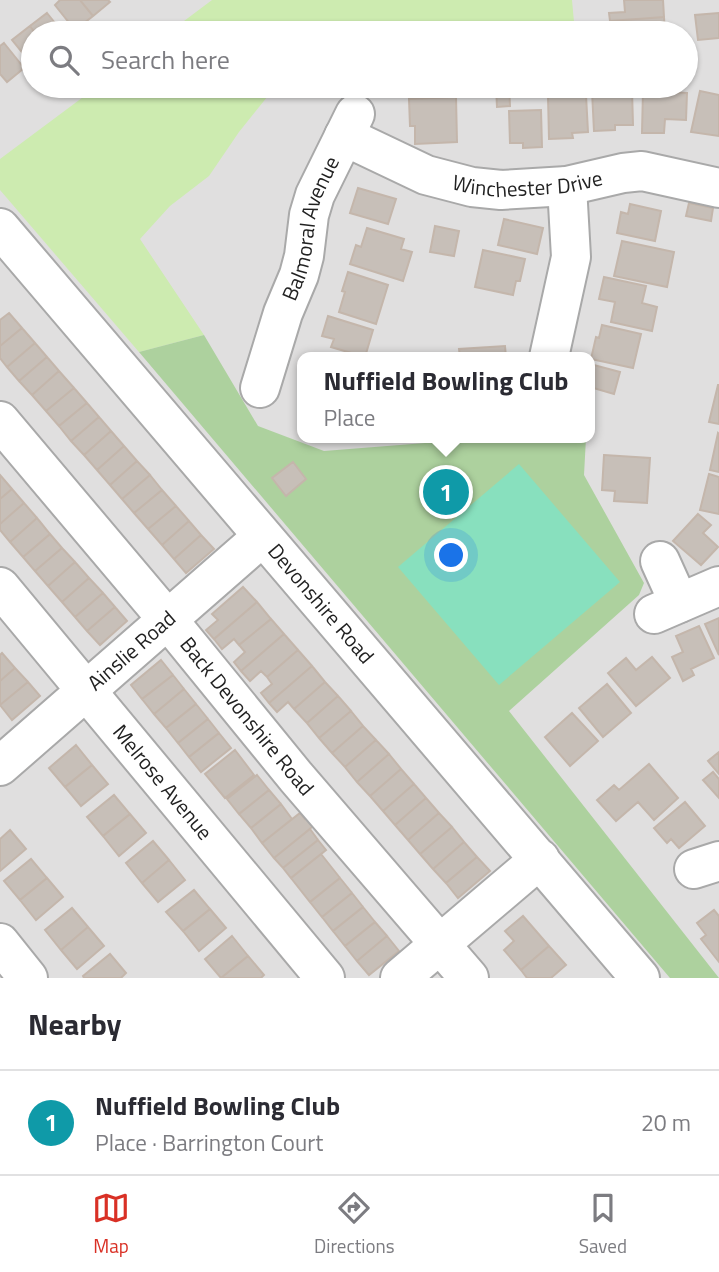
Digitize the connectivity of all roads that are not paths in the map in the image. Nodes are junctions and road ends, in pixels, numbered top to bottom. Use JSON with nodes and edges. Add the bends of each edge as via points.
{"nodes":[{"id":1,"x":349,"y":125,"type":"joint"},
{"id":2,"x":567,"y":186,"type":"junction"},
{"id":3,"x":719,"y":188,"type":"edge"},
{"id":4,"x":0,"y":228,"type":"edge"},
{"id":5,"x":544,"y":334,"type":"edge"},
{"id":6,"x":260,"y":388,"type":"dead end"},
{"id":7,"x":0,"y":421,"type":"edge"},
{"id":8,"x":262,"y":537,"type":"junction"},
{"id":9,"x":660,"y":561,"type":"dead end"},
{"id":10,"x":719,"y":586,"type":"edge"},
{"id":11,"x":0,"y":587,"type":"edge"},
{"id":12,"x":168,"y":620,"type":"junction"},
{"id":13,"x":87,"y":690,"type":"junction"},
{"id":14,"x":1,"y":762,"type":"edge"},
{"id":15,"x":540,"y":859,"type":"junction"},
{"id":16,"x":0,"y":943,"type":"edge"},
{"id":17,"x":441,"y":943,"type":"junction"},
{"id":18,"x":28,"y":978,"type":"edge"},
{"id":19,"x":325,"y":978,"type":"edge"},
{"id":20,"x":401,"y":978,"type":"edge"},
{"id":21,"x":469,"y":978,"type":"edge"},
{"id":22,"x":640,"y":978,"type":"edge"}],
"edges":[{"from":1,"to":2,"type":"street","name":"Winchester Drive","via":[[426,175],[447,183],[501,190]]},
{"from":1,"to":6,"type":"street","name":"Balmoral Avenue","via":[[309,215],[285,352]]},
{"from":2,"to":3,"type":"street","name":"Winchester Drive","via":[[642,171]]},
{"from":2,"to":5,"type":"street","via":[[571,257]]},
{"from":4,"to":8,"type":"street","name":"Devonshire Road"},
{"from":7,"to":12,"type":"street","name":"Back Devonshire Road"},
{"from":8,"to":12,"type":"street","name":"Ainslie Road"},
{"from":8,"to":15,"type":"street","name":"Devonshire Road"},
{"from":9,"to":10,"type":"street","via":[[666,608]]},
{"from":11,"to":13,"type":"street","name":"Melrose Avenue"},
{"from":12,"to":13,"type":"street","name":"Ainslie Road"},
{"from":12,"to":17,"type":"street","name":"Back Devonshire Road","via":[[296,777]]},
{"from":13,"to":14,"type":"street","name":"Ainslie Road"},
{"from":13,"to":19,"type":"street","name":"Melrose Avenue"},
{"from":15,"to":17,"type":"street"},
{"from":15,"to":22,"type":"street","name":"Devonshire Road"},
{"from":16,"to":18,"type":"street"},
{"from":17,"to":20,"type":"street"},
{"from":17,"to":21,"type":"street","name":"Back Devonshire Road"}]}
